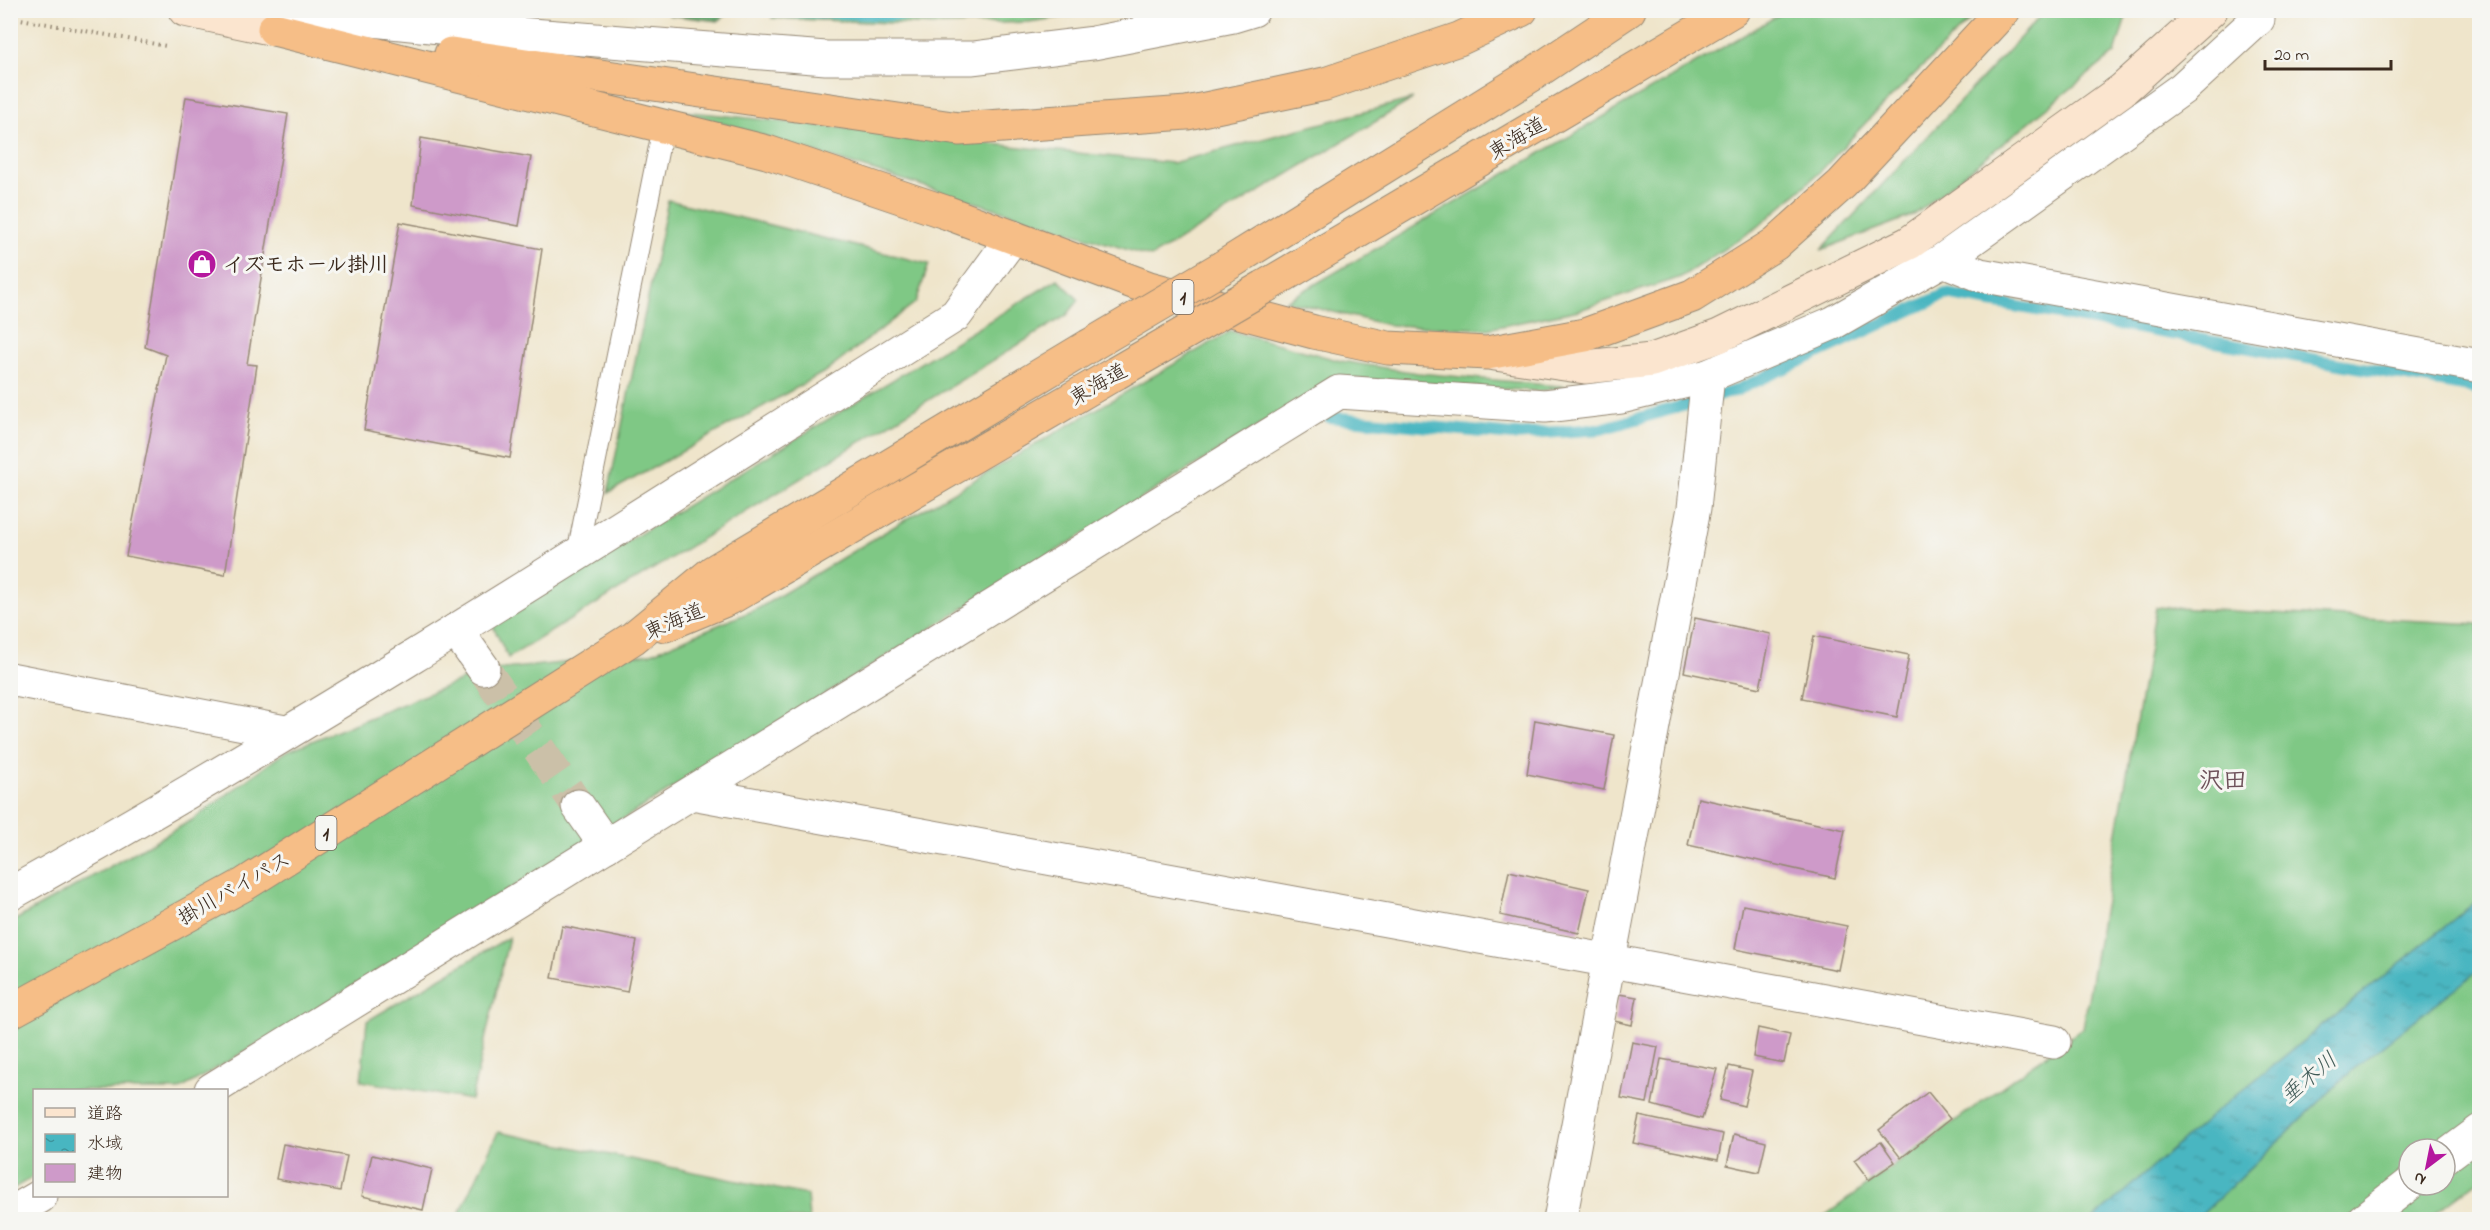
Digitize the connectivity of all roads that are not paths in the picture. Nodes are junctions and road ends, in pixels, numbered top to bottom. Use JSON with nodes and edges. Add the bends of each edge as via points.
{"nodes":[{"id":1,"x":185,"y":10,"type":"edge"},
{"id":2,"x":1253,"y":10,"type":"edge"},
{"id":3,"x":1521,"y":10,"type":"edge"},
{"id":4,"x":1629,"y":10,"type":"edge"},
{"id":5,"x":1733,"y":10,"type":"edge"},
{"id":6,"x":2004,"y":10,"type":"edge"},
{"id":7,"x":2211,"y":10,"type":"edge"},
{"id":8,"x":2257,"y":10,"type":"edge"},
{"id":9,"x":275,"y":20,"type":"edge"},
{"id":10,"x":1144,"y":22,"type":"edge"},
{"id":11,"x":663,"y":127,"type":"junction"},
{"id":12,"x":1013,"y":237,"type":"junction"},
{"id":13,"x":1943,"y":260,"type":"junction"},
{"id":14,"x":1487,"y":353,"type":"junction"},
{"id":15,"x":2480,"y":366,"type":"edge"},
{"id":16,"x":1708,"y":376,"type":"junction"},
{"id":17,"x":577,"y":554,"type":"junction"},
{"id":18,"x":456,"y":630,"type":"junction"},
{"id":19,"x":633,"y":638,"type":"junction"},
{"id":20,"x":483,"y":668,"type":"tunnel mouth"},
{"id":21,"x":10,"y":679,"type":"edge"},
{"id":22,"x":285,"y":732,"type":"junction"},
{"id":23,"x":692,"y":793,"type":"junction"},
{"id":24,"x":578,"y":806,"type":"tunnel mouth"},
{"id":25,"x":606,"y":846,"type":"junction"},
{"id":26,"x":10,"y":894,"type":"edge"},
{"id":27,"x":1608,"y":960,"type":"junction"},
{"id":28,"x":10,"y":1012,"type":"edge"},
{"id":29,"x":2054,"y":1042,"type":"dead end"},
{"id":30,"x":213,"y":1089,"type":"edge"},
{"id":31,"x":2480,"y":1131,"type":"edge"},
{"id":32,"x":2457,"y":1148,"type":"edge"},
{"id":33,"x":2397,"y":1194,"type":"edge"},
{"id":34,"x":39,"y":1197,"type":"edge"},
{"id":35,"x":10,"y":1214,"type":"edge"},
{"id":36,"x":1560,"y":1220,"type":"edge"},
{"id":37,"x":2363,"y":1220,"type":"edge"}],
"edges":[{"from":1,"to":9,"type":"main road"},
{"from":2,"to":10,"type":"street"},
{"from":3,"to":9,"type":"highway","via":[[1460,39],[1325,84],[1187,113],[959,129]]},
{"from":4,"to":19,"type":"highway","name":"東海道","number":"1","bridge":true,"via":[[1223,267],[713,573]]},
{"from":5,"to":19,"type":"highway","name":"東海道","number":"1","bridge":true,"via":[[730,598]]},
{"from":6,"to":14,"type":"highway","number":"1","via":[[1842,184],[1774,244],[1692,296],[1585,335]]},
{"from":7,"to":14,"type":"main road","via":[[2122,90],[1909,243],[1719,336],[1652,360],[1585,367]]},
{"from":8,"to":13,"type":"street","via":[[2258,19],[2182,88]]},
{"from":9,"to":10,"type":"street","via":[[469,30],[826,58],[973,58],[1093,43]]},
{"from":9,"to":11,"type":"highway","number":"1"},
{"from":11,"to":12,"type":"highway","number":"1","via":[[766,152]]},
{"from":11,"to":17,"type":"lane"},
{"from":12,"to":14,"type":"highway","number":"1","via":[[1149,288],[1314,333],[1388,348]]},
{"from":12,"to":17,"type":"street","via":[[956,315]]},
{"from":13,"to":15,"type":"street","via":[[1980,274]]},
{"from":13,"to":16,"type":"street","via":[[1833,323]]},
{"from":16,"to":23,"type":"street","via":[[1621,398],[1545,406],[1339,392]]},
{"from":16,"to":27,"type":"street","via":[[1694,508]]},
{"from":17,"to":18,"type":"street"},
{"from":18,"to":20,"type":"street"},
{"from":18,"to":22,"type":"street"},
{"from":19,"to":28,"type":"highway","name":"掛川バイパス","number":"1","via":[[245,884]]},
{"from":21,"to":22,"type":"street"},
{"from":22,"to":26,"type":"street"},
{"from":23,"to":25,"type":"street"},
{"from":23,"to":27,"type":"street"},
{"from":24,"to":25,"type":"street"},
{"from":25,"to":30,"type":"street"},
{"from":27,"to":29,"type":"street"},
{"from":27,"to":36,"type":"street"},
{"from":31,"to":32,"type":"street"},
{"from":33,"to":37,"type":"street"},
{"from":34,"to":35,"type":"street"}]}
